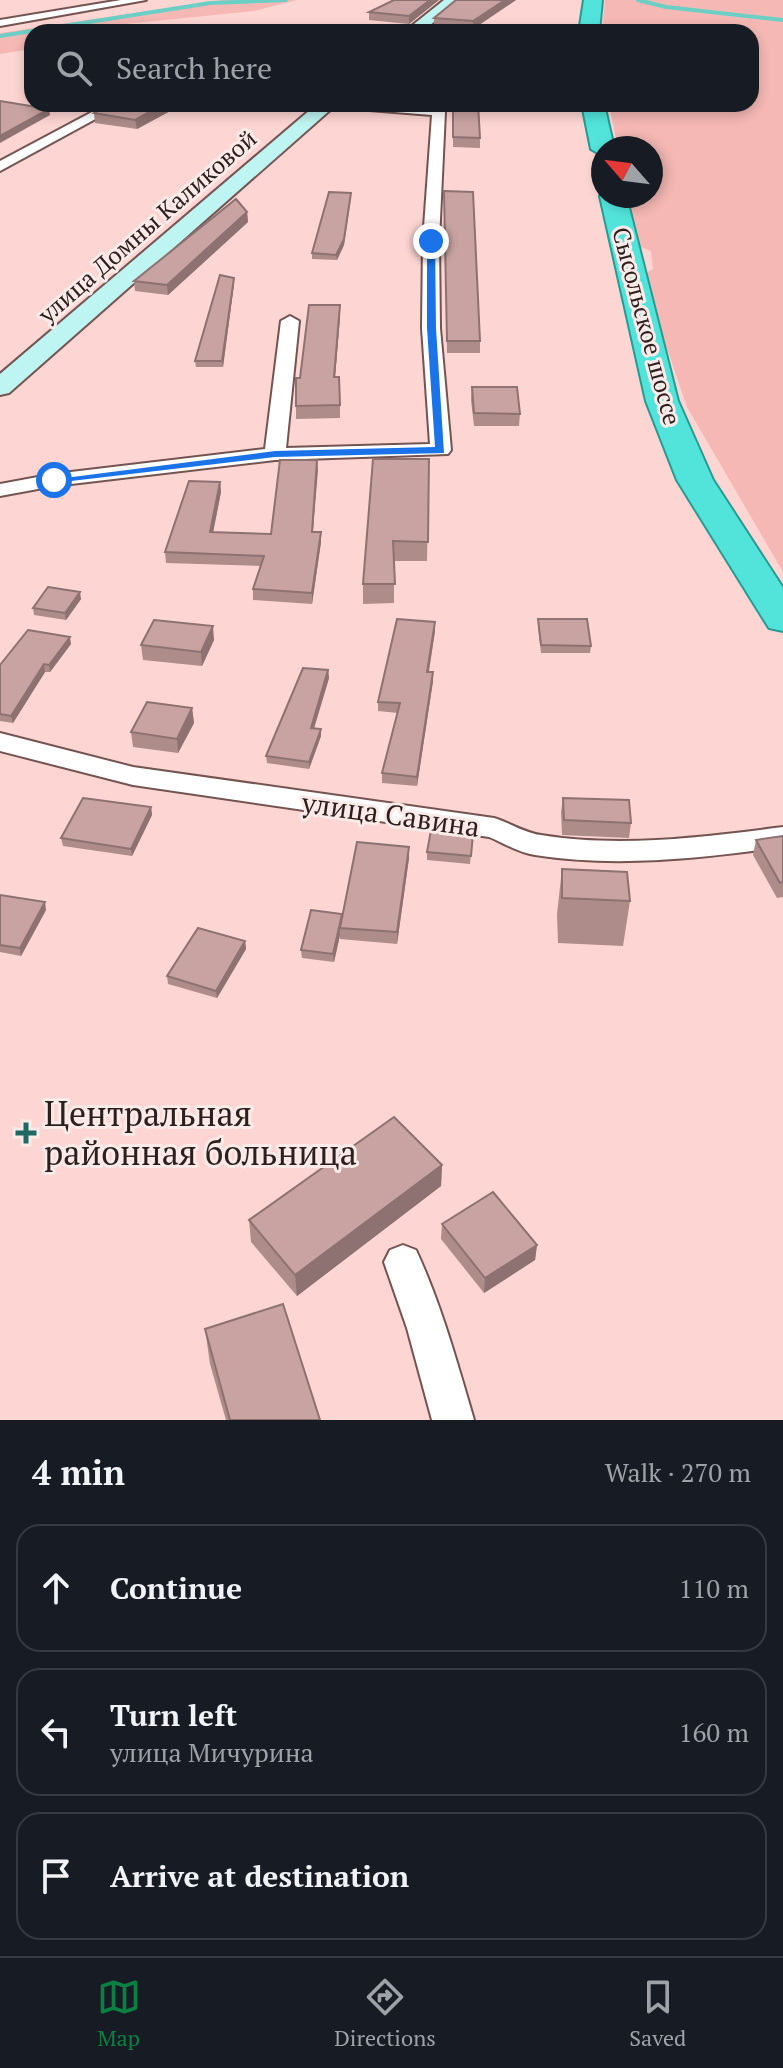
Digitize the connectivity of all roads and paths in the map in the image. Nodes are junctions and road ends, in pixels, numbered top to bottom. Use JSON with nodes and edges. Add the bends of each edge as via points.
{"nodes":[{"id":1,"x":89,"y":0,"type":"edge"},
{"id":2,"x":141,"y":0,"type":"edge"},
{"id":3,"x":453,"y":0,"type":"edge"},
{"id":4,"x":593,"y":0,"type":"edge"},
{"id":5,"x":115,"y":5,"type":"junction"},
{"id":6,"x":0,"y":23,"type":"edge"},
{"id":7,"x":422,"y":24,"type":"edge"},
{"id":8,"x":590,"y":24,"type":"edge"},
{"id":9,"x":102,"y":112,"type":"edge"},
{"id":10,"x":319,"y":112,"type":"edge"},
{"id":11,"x":439,"y":112,"type":"edge"},
{"id":12,"x":595,"y":112,"type":"edge"},
{"id":13,"x":600,"y":136,"type":"edge"},
{"id":14,"x":0,"y":167,"type":"edge"},
{"id":15,"x":616,"y":208,"type":"edge"},
{"id":16,"x":290,"y":321,"type":"dead end"},
{"id":17,"x":0,"y":387,"type":"edge"},
{"id":18,"x":275,"y":454,"type":"junction"},
{"id":19,"x":0,"y":490,"type":"edge"},
{"id":20,"x":783,"y":619,"type":"edge"},
{"id":21,"x":0,"y":742,"type":"edge"},
{"id":22,"x":783,"y":837,"type":"edge"},
{"id":23,"x":403,"y":1262,"type":"dead end"},
{"id":24,"x":453,"y":1420,"type":"edge"}],
"edges":[{"from":1,"to":5,"type":"street"},
{"from":2,"to":5,"type":"street"},
{"from":3,"to":7,"type":"main road"},
{"from":4,"to":8,"type":"highway"},
{"from":5,"to":6,"type":"street"},
{"from":9,"to":14,"type":"street"},
{"from":10,"to":17,"type":"main road","name":"улица Домны Каликовой"},
{"from":11,"to":18,"type":"street","via":[[431,328],[441,450]]},
{"from":12,"to":13,"type":"highway"},
{"from":15,"to":20,"type":"highway","name":"Сысольское шоссе","via":[[662,401],[695,480]]},
{"from":16,"to":18,"type":"street"},
{"from":18,"to":19,"type":"street"},
{"from":21,"to":22,"type":"street","name":"улица Савина","via":[[133,776],[494,828],[534,845],[598,850],[706,847]]},
{"from":23,"to":24,"type":"street"}]}
